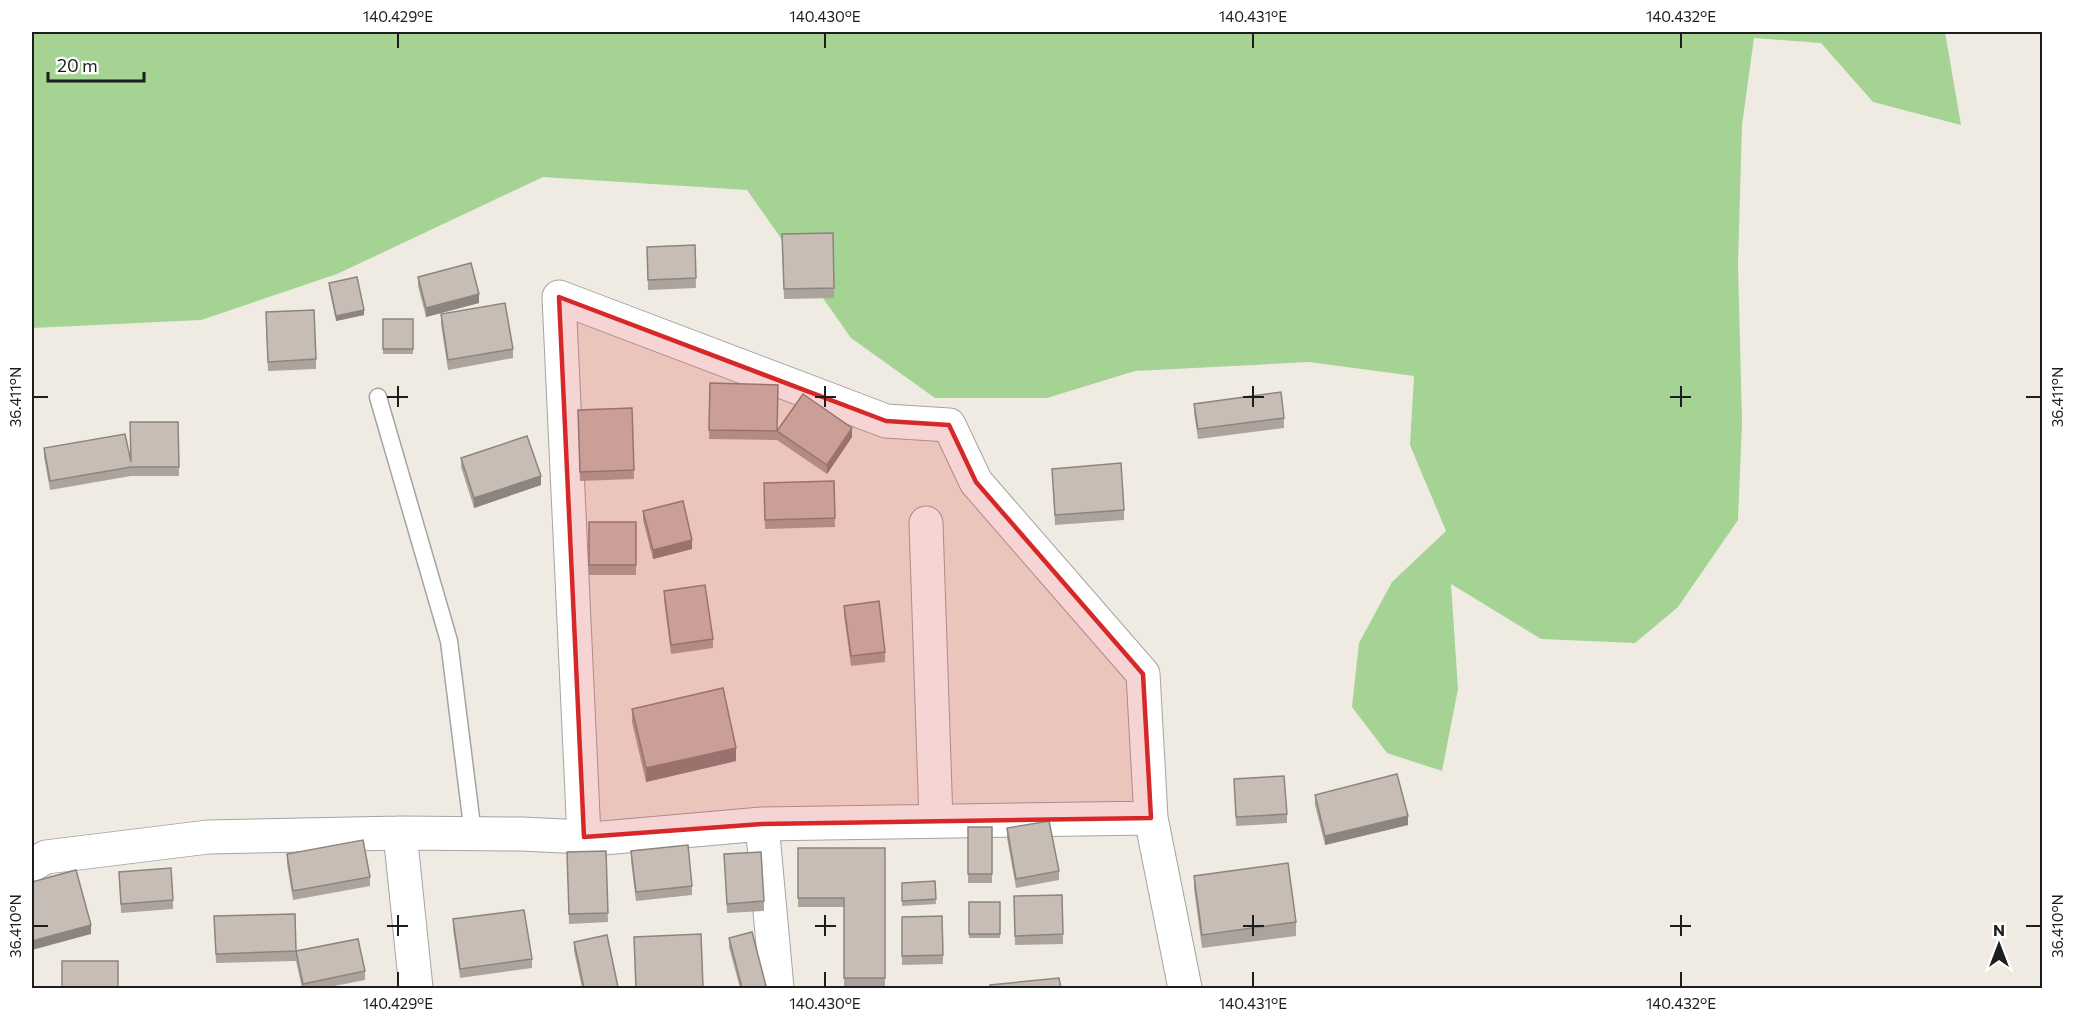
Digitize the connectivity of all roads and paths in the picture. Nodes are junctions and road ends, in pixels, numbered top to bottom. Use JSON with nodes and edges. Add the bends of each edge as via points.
{"nodes":[{"id":1,"x":378,"y":397,"type":"dead end"},
{"id":2,"x":926,"y":523,"type":"dead end"},
{"id":3,"x":1151,"y":818,"type":"junction"},
{"id":4,"x":936,"y":821,"type":"junction"},
{"id":5,"x":762,"y":824,"type":"junction"},
{"id":6,"x":400,"y":833,"type":"junction"},
{"id":7,"x":473,"y":834,"type":"junction"},
{"id":8,"x":584,"y":837,"type":"junction"},
{"id":9,"x":32,"y":865,"type":"edge"},
{"id":10,"x":416,"y":988,"type":"edge"},
{"id":11,"x":777,"y":988,"type":"edge"},
{"id":12,"x":1185,"y":988,"type":"edge"}],
"edges":[{"from":1,"to":7,"type":"lane","via":[[449,641]]},
{"from":2,"to":4,"type":"street"},
{"from":3,"to":4,"type":"street"},
{"from":3,"to":8,"type":"street","via":[[1143,674],[976,482],[949,425],[886,421],[559,297]]},
{"from":3,"to":12,"type":"street"},
{"from":4,"to":5,"type":"street"},
{"from":5,"to":8,"type":"street"},
{"from":5,"to":11,"type":"street"},
{"from":6,"to":7,"type":"street"},
{"from":6,"to":9,"type":"street","via":[[208,837],[46,857]]},
{"from":6,"to":10,"type":"street"},
{"from":7,"to":8,"type":"street"}]}
